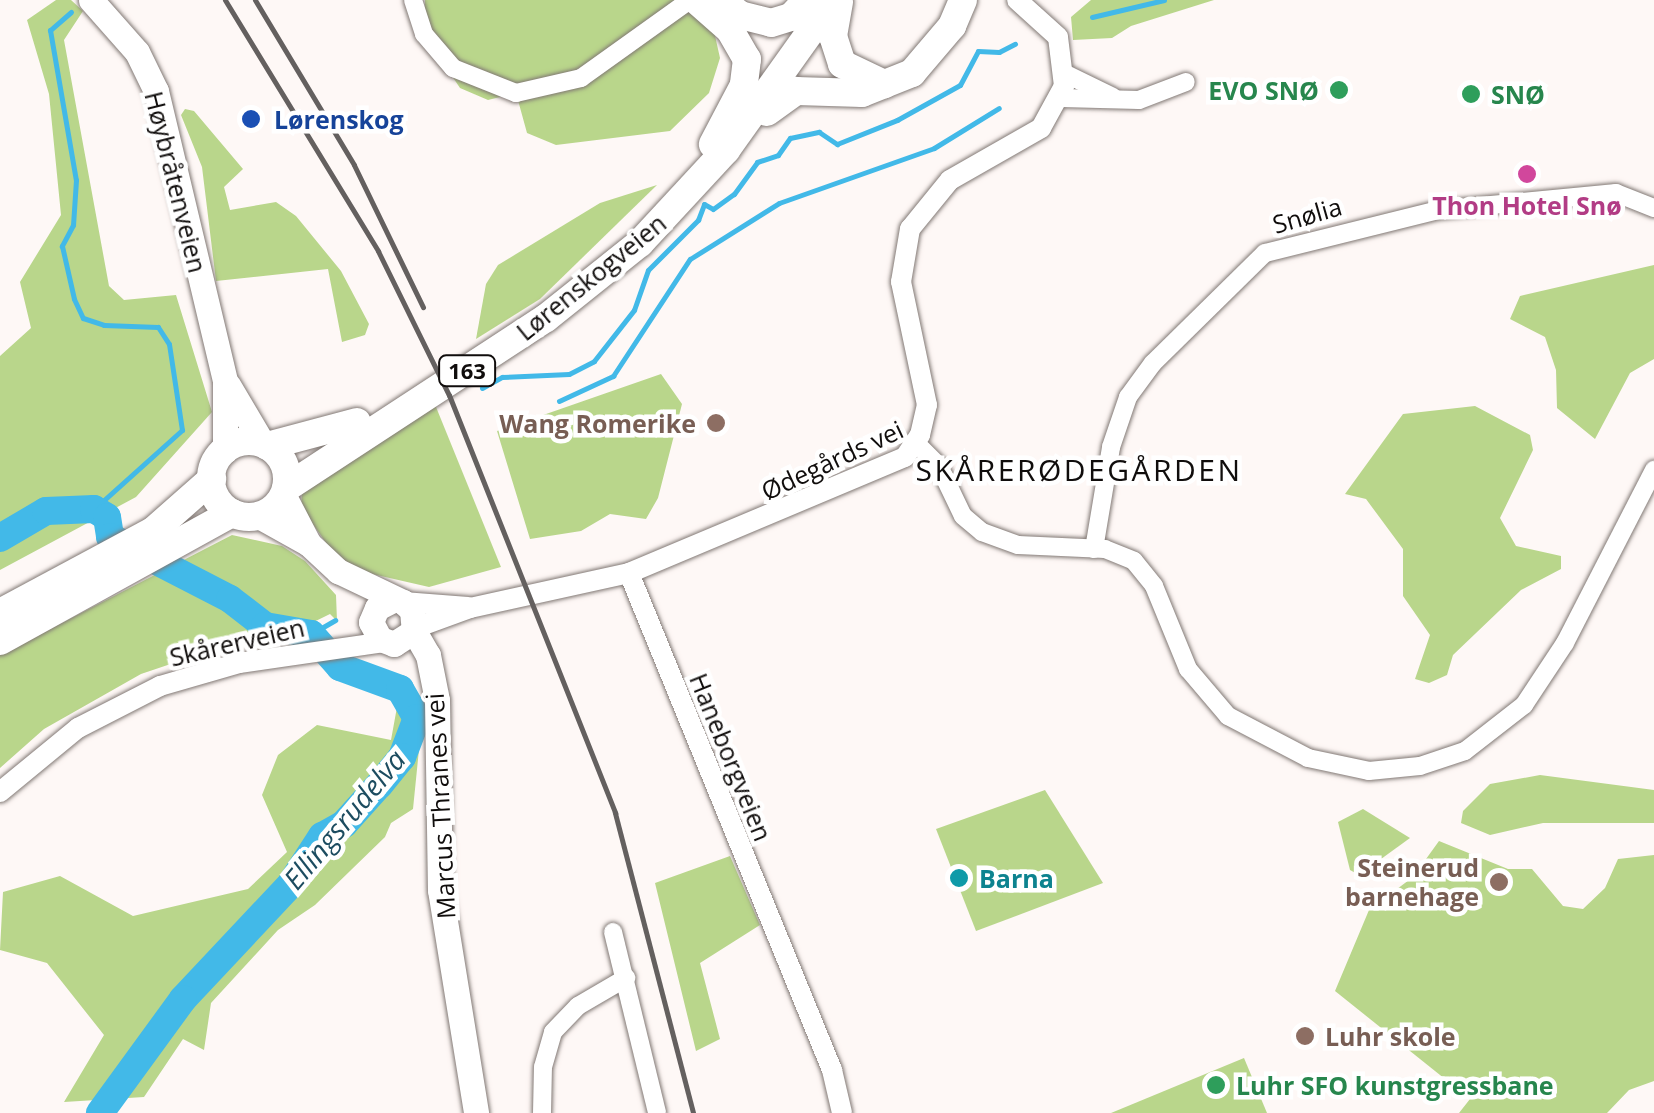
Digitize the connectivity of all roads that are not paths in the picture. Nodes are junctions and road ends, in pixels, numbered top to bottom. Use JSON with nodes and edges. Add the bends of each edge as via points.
{"nodes":[{"id":1,"x":91,"y":0,"type":"edge"},
{"id":2,"x":412,"y":0,"type":"edge"},
{"id":3,"x":693,"y":0,"type":"edge"},
{"id":4,"x":721,"y":0,"type":"edge"},
{"id":5,"x":807,"y":0,"type":"edge"},
{"id":6,"x":815,"y":0,"type":"edge"},
{"id":7,"x":836,"y":0,"type":"edge"},
{"id":8,"x":942,"y":0,"type":"edge"},
{"id":9,"x":962,"y":0,"type":"edge"},
{"id":10,"x":1017,"y":0,"type":"edge"},
{"id":11,"x":935,"y":48,"type":"junction"},
{"id":12,"x":1066,"y":74,"type":"junction"},
{"id":13,"x":1186,"y":82,"type":"dead end"},
{"id":14,"x":886,"y":85,"type":"junction"},
{"id":15,"x":1061,"y":98,"type":"junction"},
{"id":16,"x":1118,"y":100,"type":"junction"},
{"id":17,"x":720,"y":147,"type":"junction"},
{"id":18,"x":1654,"y":208,"type":"edge"},
{"id":19,"x":225,"y":381,"type":"junction"},
{"id":20,"x":916,"y":443,"type":"junction"},
{"id":21,"x":265,"y":445,"type":"junction"},
{"id":22,"x":225,"y":451,"type":"junction"},
{"id":23,"x":1654,"y":470,"type":"edge"},
{"id":24,"x":212,"y":479,"type":"junction"},
{"id":25,"x":285,"y":492,"type":"junction"},
{"id":26,"x":246,"y":515,"type":"junction"},
{"id":27,"x":164,"y":538,"type":"junction"},
{"id":28,"x":309,"y":544,"type":"junction"},
{"id":29,"x":1094,"y":548,"type":"junction"},
{"id":30,"x":124,"y":563,"type":"junction"},
{"id":31,"x":338,"y":571,"type":"junction"},
{"id":32,"x":630,"y":573,"type":"junction"},
{"id":33,"x":398,"y":601,"type":"junction"},
{"id":34,"x":470,"y":608,"type":"junction"},
{"id":35,"x":0,"y":614,"type":"edge"},
{"id":36,"x":392,"y":631,"type":"junction"},
{"id":37,"x":0,"y":641,"type":"edge"},
{"id":38,"x":0,"y":792,"type":"edge"},
{"id":39,"x":613,"y":932,"type":"dead end"},
{"id":40,"x":626,"y":978,"type":"junction"},
{"id":41,"x":476,"y":1113,"type":"edge"},
{"id":42,"x":542,"y":1113,"type":"edge"},
{"id":43,"x":657,"y":1113,"type":"edge"},
{"id":44,"x":842,"y":1113,"type":"edge"}],
"edges":[{"from":1,"to":19,"type":"main road","name":"Høybråtenveien","via":[[136,52],[156,91]]},
{"from":2,"to":3,"type":"street","via":[[424,34],[453,68],[516,93],[581,78]]},
{"from":3,"to":17,"type":"highway","via":[[730,30],[746,59],[744,85]]},
{"from":4,"to":5,"type":"highway","via":[[740,15],[771,23],[791,17]]},
{"from":6,"to":17,"type":"highway","name":"Lørenskogveien","number":"163"},
{"from":7,"to":14,"type":"highway","via":[[833,36],[842,64]]},
{"from":7,"to":17,"type":"highway","name":"Lørenskogveien","number":"163"},
{"from":8,"to":11,"type":"highway"},
{"from":9,"to":11,"type":"highway"},
{"from":10,"to":12,"type":"street","via":[[1050,26]]},
{"from":11,"to":14,"type":"highway","via":[[912,73]]},
{"from":12,"to":15,"type":"street"},
{"from":12,"to":16,"type":"street"},
{"from":13,"to":16,"type":"street","via":[[1151,97]]},
{"from":14,"to":17,"type":"highway","via":[[862,93],[796,91]]},
{"from":15,"to":16,"type":"street"},
{"from":15,"to":20,"type":"street","via":[[1032,136],[940,188],[910,229],[901,282],[926,396]]},
{"from":17,"to":21,"type":"highway","name":"Lørenskogveien","number":"163","via":[[613,249],[510,333],[367,418],[322,436]]},
{"from":17,"to":25,"type":"highway","name":"Lørenskogveien","number":"163","via":[[640,243],[546,318]]},
{"from":18,"to":29,"type":"street","name":"Snølia","via":[[1616,193],[1439,210],[1265,252],[1153,363],[1128,397],[1110,447]]},
{"from":19,"to":21,"type":"main road","name":"Høybråtenveien"},
{"from":19,"to":22,"type":"main road","name":"Høybråtenveien"},
{"from":20,"to":29,"type":"street","name":"Ødegårds vei","via":[[939,466],[963,516],[982,532],[1018,545]]},
{"from":20,"to":32,"type":"street","name":"Ødegårds vei","via":[[892,466]]},
{"from":21,"to":22,"type":"highway","number":"163","via":[[243,442]]},
{"from":21,"to":25,"type":"highway","via":[[284,464]]},
{"from":22,"to":24,"type":"highway","number":"163"},
{"from":23,"to":29,"type":"street","name":"Ødegårds vei","via":[[1540,687],[1484,740],[1407,768],[1325,764],[1280,748],[1228,716],[1188,669],[1148,576],[1125,555]]},
{"from":24,"to":26,"type":"highway","via":[[220,503]]},
{"from":24,"to":27,"type":"highway","number":"163"},
{"from":25,"to":26,"type":"highway","number":"163"},
{"from":25,"to":28,"type":"main road","name":"Marcus Thranes vei"},
{"from":26,"to":27,"type":"highway","number":"163"},
{"from":26,"to":28,"type":"main road","name":"Marcus Thranes vei"},
{"from":27,"to":30,"type":"highway","number":"163"},
{"from":28,"to":31,"type":"main road","name":"Marcus Thranes vei"},
{"from":30,"to":35,"type":"highway","number":"163"},
{"from":30,"to":37,"type":"highway","number":"163"},
{"from":31,"to":33,"type":"main road","name":"Marcus Thranes vei"},
{"from":31,"to":36,"type":"main road","name":"Marcus Thranes vei"},
{"from":32,"to":34,"type":"street"},
{"from":32,"to":44,"type":"street","name":"Haneborgveien","via":[[832,1070]]},
{"from":33,"to":34,"type":"street"},
{"from":33,"to":36,"type":"main road"},
{"from":33,"to":36,"type":"main road","via":[[412,610]]},
{"from":34,"to":36,"type":"street"},
{"from":36,"to":38,"type":"street","name":"Skårerveien","via":[[213,668],[142,693],[59,740]]},
{"from":36,"to":41,"type":"main road","name":"Marcus Thranes vei","via":[[431,676],[438,716],[440,890]]},
{"from":39,"to":40,"type":"street"},
{"from":40,"to":42,"type":"street","via":[[578,1006],[553,1032],[542,1067]]},
{"from":40,"to":43,"type":"street"}]}
